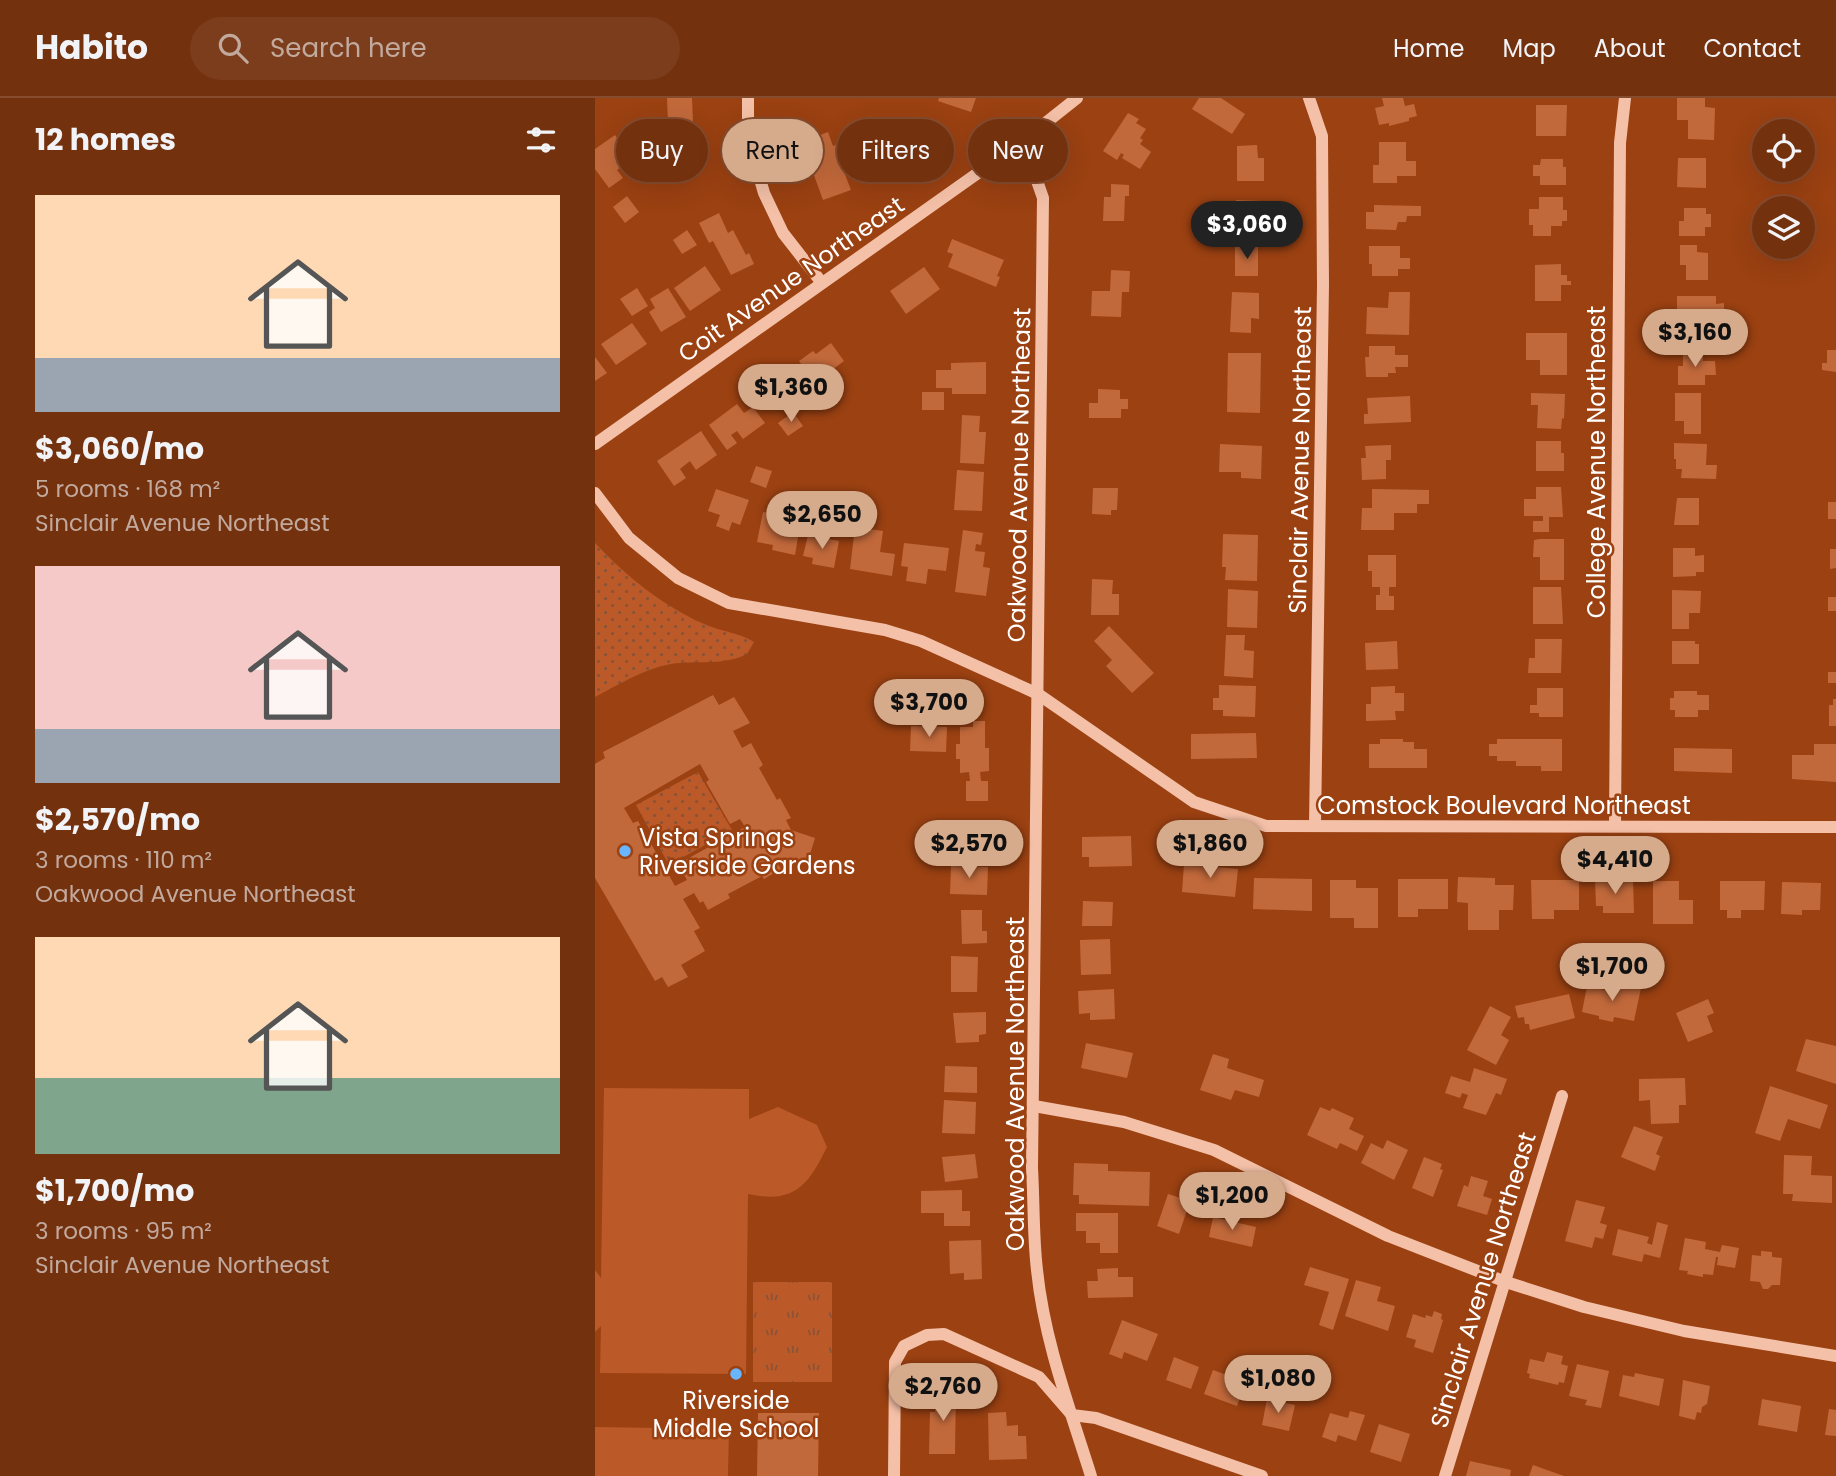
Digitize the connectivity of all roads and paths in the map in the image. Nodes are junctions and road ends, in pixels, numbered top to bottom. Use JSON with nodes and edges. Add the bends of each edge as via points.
{"nodes":[{"id":1,"x":748,"y":98,"type":"edge"},
{"id":2,"x":1077,"y":98,"type":"edge"},
{"id":3,"x":1308,"y":98,"type":"edge"},
{"id":4,"x":1625,"y":98,"type":"edge"},
{"id":5,"x":1051,"y":119,"type":"edge"},
{"id":6,"x":968,"y":180,"type":"edge"},
{"id":7,"x":1037,"y":182,"type":"edge"},
{"id":8,"x":821,"y":283,"type":"junction"},
{"id":9,"x":595,"y":444,"type":"edge"},
{"id":10,"x":595,"y":493,"type":"edge"},
{"id":11,"x":1038,"y":694,"type":"junction"},
{"id":12,"x":1315,"y":825,"type":"junction"},
{"id":13,"x":1615,"y":827,"type":"junction"},
{"id":14,"x":1836,"y":827,"type":"edge"},
{"id":15,"x":1562,"y":1096,"type":"dead end"},
{"id":16,"x":1034,"y":1106,"type":"junction"},
{"id":17,"x":1506,"y":1282,"type":"junction"},
{"id":18,"x":1836,"y":1356,"type":"edge"},
{"id":19,"x":1072,"y":1415,"type":"junction"},
{"id":20,"x":894,"y":1476,"type":"edge"},
{"id":21,"x":1091,"y":1476,"type":"edge"},
{"id":22,"x":1262,"y":1476,"type":"edge"},
{"id":23,"x":1445,"y":1476,"type":"edge"}],
"edges":[{"from":1,"to":8,"type":"street","via":[[748,137],[764,192],[783,233]]},
{"from":2,"to":5,"type":"street","name":"Coit Avenue Northeast"},
{"from":3,"to":12,"type":"street","name":"Sinclair Avenue Northeast","via":[[1322,136]]},
{"from":4,"to":13,"type":"street","name":"College Avenue Northeast","via":[[1620,143]]},
{"from":6,"to":8,"type":"street","name":"Coit Avenue Northeast"},
{"from":7,"to":11,"type":"street","name":"Oakwood Avenue Northeast","via":[[1043,198]]},
{"from":8,"to":9,"type":"street","name":"Coit Avenue Northeast"},
{"from":10,"to":11,"type":"street","name":"Comstock Boulevard Northeast","via":[[629,538],[678,578],[729,603],[885,630],[921,641]]},
{"from":11,"to":12,"type":"street","name":"Comstock Boulevard Northeast","via":[[1194,802],[1266,826]]},
{"from":11,"to":16,"type":"street","name":"Oakwood Avenue Northeast"},
{"from":12,"to":13,"type":"street","name":"Comstock Boulevard Northeast"},
{"from":13,"to":14,"type":"street","name":"Comstock Boulevard Northeast"},
{"from":15,"to":17,"type":"street","name":"Sinclair Avenue Northeast"},
{"from":16,"to":17,"type":"street","via":[[1124,1122],[1215,1150],[1388,1236]]},
{"from":16,"to":19,"type":"street","name":"Oakwood Avenue Northeast","via":[[1037,1270],[1046,1324]]},
{"from":17,"to":18,"type":"street","via":[[1684,1331]]},
{"from":17,"to":23,"type":"street","name":"Sinclair Avenue Northeast"},
{"from":19,"to":20,"type":"street","via":[[1039,1377],[944,1334],[927,1335],[904,1346],[895,1362]]},
{"from":19,"to":21,"type":"street","name":"Oakwood Avenue Northeast"},
{"from":19,"to":22,"type":"street","via":[[1095,1418]]}]}
